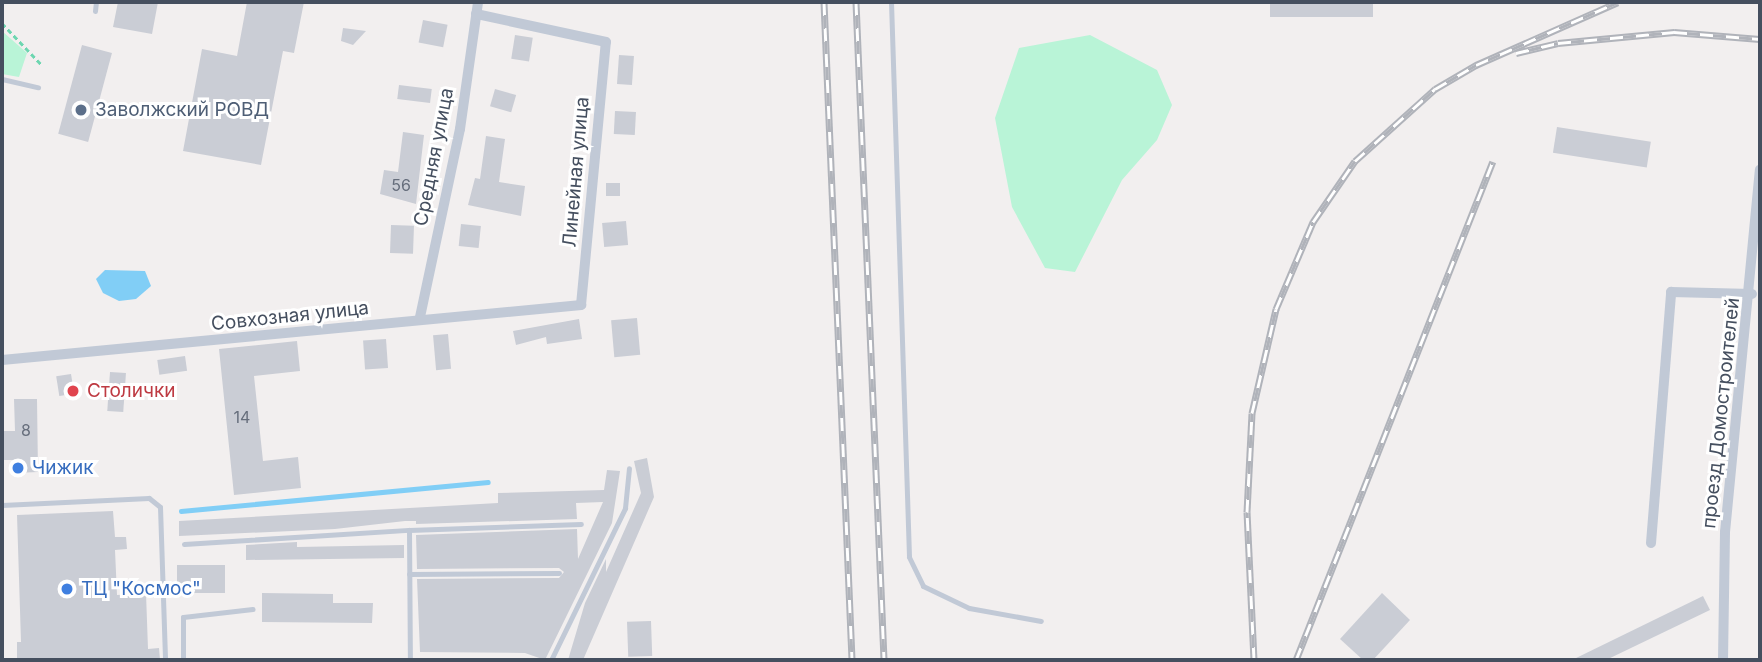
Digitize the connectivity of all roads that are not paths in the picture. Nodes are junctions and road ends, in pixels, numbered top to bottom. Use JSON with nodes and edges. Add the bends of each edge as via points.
{"nodes":[{"id":1,"x":96,"y":2,"type":"edge"},
{"id":2,"x":478,"y":2,"type":"edge"},
{"id":3,"x":891,"y":2,"type":"edge"},
{"id":4,"x":94,"y":11,"type":"dead end"},
{"id":5,"x":476,"y":14,"type":"junction"},
{"id":6,"x":2,"y":79,"type":"edge"},
{"id":7,"x":38,"y":87,"type":"dead end"},
{"id":8,"x":1759,"y":170,"type":"edge"},
{"id":9,"x":1752,"y":294,"type":"junction"},
{"id":10,"x":581,"y":305,"type":"joint"},
{"id":11,"x":419,"y":317,"type":"junction"},
{"id":12,"x":2,"y":360,"type":"edge"},
{"id":13,"x":629,"y":468,"type":"dead end"},
{"id":14,"x":2,"y":505,"type":"edge"},
{"id":15,"x":581,"y":524,"type":"dead end"},
{"id":16,"x":409,"y":530,"type":"junction"},
{"id":17,"x":1651,"y":543,"type":"dead end"},
{"id":18,"x":184,"y":544,"type":"dead end"},
{"id":19,"x":559,"y":573,"type":"dead end"},
{"id":20,"x":409,"y":574,"type":"junction"},
{"id":21,"x":253,"y":609,"type":"dead end"},
{"id":22,"x":1041,"y":621,"type":"dead end"},
{"id":23,"x":165,"y":660,"type":"edge"},
{"id":24,"x":183,"y":660,"type":"edge"},
{"id":25,"x":410,"y":660,"type":"edge"},
{"id":26,"x":551,"y":660,"type":"edge"},
{"id":27,"x":1723,"y":660,"type":"edge"}],
"edges":[{"from":1,"to":4,"type":"lane"},
{"from":2,"to":5,"type":"street","name":"Средняя улица"},
{"from":3,"to":22,"type":"lane","via":[[909,557],[923,586],[969,608]]},
{"from":5,"to":10,"type":"street","name":"Линейная улица","via":[[606,42]]},
{"from":5,"to":11,"type":"street","name":"Средняя улица","via":[[460,129]]},
{"from":6,"to":7,"type":"lane"},
{"from":8,"to":9,"type":"street","name":"проезд Домостроителей"},
{"from":9,"to":17,"type":"street","via":[[1671,292]]},
{"from":9,"to":27,"type":"street","name":"проезд Домостроителей","via":[[1725,532]]},
{"from":10,"to":11,"type":"street","name":"Совхозная улица"},
{"from":11,"to":12,"type":"street","name":"Совхозная улица","via":[[176,346]]},
{"from":13,"to":26,"type":"lane","via":[[625,508]]},
{"from":14,"to":23,"type":"lane","via":[[149,498],[160,507]]},
{"from":15,"to":16,"type":"lane"},
{"from":16,"to":18,"type":"lane"},
{"from":16,"to":20,"type":"lane"},
{"from":19,"to":20,"type":"lane"},
{"from":20,"to":25,"type":"lane"},
{"from":21,"to":24,"type":"lane","via":[[183,617]]}]}
